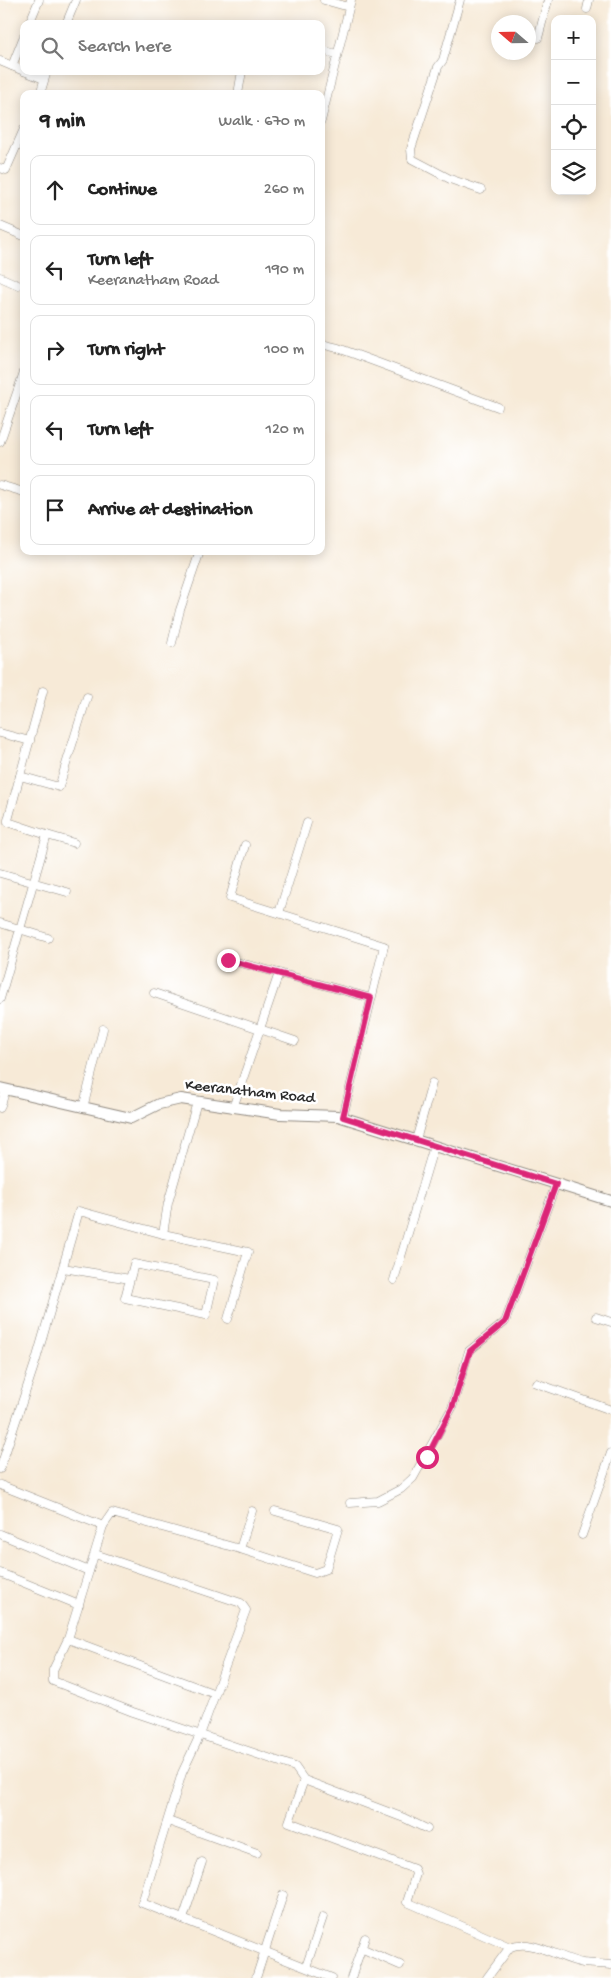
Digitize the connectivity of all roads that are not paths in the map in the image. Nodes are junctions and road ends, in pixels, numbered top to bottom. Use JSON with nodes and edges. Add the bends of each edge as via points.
{"nodes":[{"id":1,"x":39,"y":0,"type":"edge"},
{"id":2,"x":76,"y":0,"type":"edge"},
{"id":3,"x":324,"y":0,"type":"edge"},
{"id":4,"x":460,"y":0,"type":"edge"},
{"id":5,"x":548,"y":0,"type":"edge"},
{"id":6,"x":589,"y":0,"type":"edge"},
{"id":7,"x":350,"y":4,"type":"edge"},
{"id":8,"x":587,"y":9,"type":"dead end"},
{"id":9,"x":31,"y":20,"type":"edge"},
{"id":10,"x":68,"y":20,"type":"edge"},
{"id":11,"x":538,"y":38,"type":"dead end"},
{"id":12,"x":20,"y":46,"type":"edge"},
{"id":13,"x":325,"y":51,"type":"edge"},
{"id":14,"x":337,"y":54,"type":"junction"},
{"id":15,"x":0,"y":61,"type":"edge"},
{"id":16,"x":12,"y":66,"type":"junction"},
{"id":17,"x":20,"y":69,"type":"edge"},
{"id":18,"x":45,"y":75,"type":"edge"},
{"id":19,"x":241,"y":75,"type":"edge"},
{"id":20,"x":41,"y":90,"type":"edge"},
{"id":21,"x":239,"y":90,"type":"edge"},
{"id":22,"x":325,"y":104,"type":"edge"},
{"id":23,"x":20,"y":138,"type":"edge"},
{"id":24,"x":0,"y":168,"type":"edge"},
{"id":25,"x":481,"y":190,"type":"dead end"},
{"id":26,"x":1,"y":229,"type":"edge"},
{"id":27,"x":20,"y":235,"type":"edge"},
{"id":28,"x":0,"y":277,"type":"edge"},
{"id":29,"x":18,"y":285,"type":"dead end"},
{"id":30,"x":325,"y":345,"type":"edge"},
{"id":31,"x":20,"y":384,"type":"edge"},
{"id":32,"x":498,"y":407,"type":"dead end"},
{"id":33,"x":0,"y":442,"type":"edge"},
{"id":34,"x":0,"y":485,"type":"edge"},
{"id":35,"x":20,"y":491,"type":"edge"},
{"id":36,"x":199,"y":555,"type":"edge"},
{"id":37,"x":172,"y":643,"type":"dead end"},
{"id":38,"x":43,"y":691,"type":"dead end"},
{"id":39,"x":88,"y":697,"type":"dead end"},
{"id":40,"x":0,"y":733,"type":"edge"},
{"id":41,"x":30,"y":740,"type":"junction"},
{"id":42,"x":20,"y":776,"type":"junction"},
{"id":43,"x":306,"y":823,"type":"dead end"},
{"id":44,"x":47,"y":835,"type":"junction"},
{"id":45,"x":74,"y":843,"type":"dead end"},
{"id":46,"x":245,"y":845,"type":"dead end"},
{"id":47,"x":0,"y":873,"type":"edge"},
{"id":48,"x":34,"y":882,"type":"junction"},
{"id":49,"x":67,"y":892,"type":"dead end"},
{"id":50,"x":279,"y":913,"type":"junction"},
{"id":51,"x":0,"y":923,"type":"edge"},
{"id":52,"x":22,"y":930,"type":"junction"},
{"id":53,"x":48,"y":938,"type":"dead end"},
{"id":54,"x":228,"y":960,"type":"dead end"},
{"id":55,"x":279,"y":973,"type":"junction"},
{"id":56,"x":154,"y":993,"type":"dead end"},
{"id":57,"x":371,"y":998,"type":"junction"},
{"id":58,"x":0,"y":999,"type":"edge"},
{"id":59,"x":103,"y":1029,"type":"dead end"},
{"id":60,"x":260,"y":1030,"type":"junction"},
{"id":61,"x":295,"y":1041,"type":"dead end"},
{"id":62,"x":432,"y":1082,"type":"dead end"},
{"id":63,"x":3,"y":1088,"type":"edge"},
{"id":64,"x":197,"y":1102,"type":"junction"},
{"id":65,"x":0,"y":1108,"type":"edge"},
{"id":66,"x":83,"y":1108,"type":"junction"},
{"id":67,"x":233,"y":1108,"type":"junction"},
{"id":68,"x":343,"y":1117,"type":"junction"},
{"id":69,"x":416,"y":1140,"type":"junction"},
{"id":70,"x":434,"y":1146,"type":"junction"},
{"id":71,"x":556,"y":1184,"type":"junction"},
{"id":72,"x":611,"y":1202,"type":"edge"},
{"id":73,"x":163,"y":1234,"type":"junction"},
{"id":74,"x":63,"y":1268,"type":"junction"},
{"id":75,"x":130,"y":1279,"type":"junction"},
{"id":76,"x":394,"y":1280,"type":"dead end"},
{"id":77,"x":596,"y":1317,"type":"dead end"},
{"id":78,"x":228,"y":1319,"type":"dead end"},
{"id":79,"x":611,"y":1322,"type":"edge"},
{"id":80,"x":536,"y":1383,"type":"dead end"},
{"id":81,"x":611,"y":1410,"type":"edge"},
{"id":82,"x":611,"y":1453,"type":"edge"},
{"id":83,"x":0,"y":1469,"type":"edge"},
{"id":84,"x":0,"y":1485,"type":"edge"},
{"id":85,"x":350,"y":1503,"type":"dead end"},
{"id":86,"x":252,"y":1511,"type":"dead end"},
{"id":87,"x":275,"y":1511,"type":"dead end"},
{"id":88,"x":103,"y":1526,"type":"junction"},
{"id":89,"x":0,"y":1534,"type":"edge"},
{"id":90,"x":582,"y":1535,"type":"dead end"},
{"id":91,"x":240,"y":1549,"type":"junction"},
{"id":92,"x":95,"y":1554,"type":"junction"},
{"id":93,"x":89,"y":1571,"type":"junction"},
{"id":94,"x":0,"y":1573,"type":"edge"},
{"id":95,"x":79,"y":1605,"type":"junction"},
{"id":96,"x":68,"y":1639,"type":"junction"},
{"id":97,"x":215,"y":1694,"type":"junction"},
{"id":98,"x":200,"y":1735,"type":"junction"},
{"id":99,"x":304,"y":1780,"type":"junction"},
{"id":100,"x":168,"y":1821,"type":"junction"},
{"id":101,"x":427,"y":1829,"type":"dead end"},
{"id":102,"x":258,"y":1853,"type":"dead end"},
{"id":103,"x":202,"y":1862,"type":"dead end"},
{"id":104,"x":282,"y":1895,"type":"dead end"},
{"id":105,"x":323,"y":1917,"type":"dead end"},
{"id":106,"x":183,"y":1919,"type":"junction"},
{"id":107,"x":365,"y":1938,"type":"dead end"},
{"id":108,"x":510,"y":1947,"type":"junction"},
{"id":109,"x":361,"y":1948,"type":"junction"},
{"id":110,"x":264,"y":1950,"type":"junction"},
{"id":111,"x":400,"y":1965,"type":"dead end"},
{"id":112,"x":611,"y":1965,"type":"edge"},
{"id":113,"x":306,"y":1967,"type":"junction"},
{"id":114,"x":256,"y":1978,"type":"edge"},
{"id":115,"x":332,"y":1978,"type":"edge"},
{"id":116,"x":351,"y":1978,"type":"edge"},
{"id":117,"x":487,"y":1978,"type":"edge"}],
"edges":[{"from":1,"to":9,"type":"street"},
{"from":2,"to":10,"type":"street"},
{"from":3,"to":7,"type":"street"},
{"from":4,"to":25,"type":"street","via":[[443,60],[411,149],[412,159],[450,179]]},
{"from":5,"to":11,"type":"street"},
{"from":6,"to":8,"type":"street"},
{"from":7,"to":14,"type":"street"},
{"from":12,"to":16,"type":"street"},
{"from":13,"to":14,"type":"street"},
{"from":14,"to":22,"type":"street"},
{"from":15,"to":16,"type":"street"},
{"from":16,"to":17,"type":"street"},
{"from":18,"to":20,"type":"street"},
{"from":19,"to":21,"type":"street"},
{"from":23,"to":24,"type":"street","via":[[6,170]]},
{"from":26,"to":27,"type":"street"},
{"from":28,"to":29,"type":"street"},
{"from":30,"to":32,"type":"street"},
{"from":31,"to":33,"type":"street"},
{"from":34,"to":35,"type":"street"},
{"from":36,"to":37,"type":"street"},
{"from":38,"to":41,"type":"street"},
{"from":39,"to":42,"type":"street","via":[[59,787]]},
{"from":40,"to":41,"type":"street"},
{"from":41,"to":42,"type":"street"},
{"from":42,"to":44,"type":"street","via":[[8,822]]},
{"from":43,"to":50,"type":"street"},
{"from":44,"to":45,"type":"street"},
{"from":44,"to":48,"type":"street"},
{"from":46,"to":50,"type":"street","via":[[230,898]]},
{"from":47,"to":48,"type":"street"},
{"from":48,"to":49,"type":"street"},
{"from":48,"to":52,"type":"street"},
{"from":50,"to":57,"type":"street","via":[[384,946]]},
{"from":51,"to":52,"type":"street"},
{"from":52,"to":53,"type":"street"},
{"from":52,"to":58,"type":"street"},
{"from":54,"to":55,"type":"street"},
{"from":55,"to":57,"type":"street"},
{"from":55,"to":60,"type":"street"},
{"from":56,"to":60,"type":"street"},
{"from":57,"to":68,"type":"street"},
{"from":59,"to":66,"type":"street"},
{"from":60,"to":61,"type":"street"},
{"from":60,"to":67,"type":"street"},
{"from":62,"to":69,"type":"street"},
{"from":63,"to":65,"type":"street"},
{"from":63,"to":66,"type":"street","name":"Keeranatham Road"},
{"from":64,"to":66,"type":"street","name":"Keeranatham Road","via":[[181,1100],[159,1104],[131,1118]]},
{"from":64,"to":67,"type":"street","name":"Keeranatham Road"},
{"from":64,"to":73,"type":"street","via":[[168,1203]]},
{"from":67,"to":68,"type":"street","name":"Keeranatham Road"},
{"from":68,"to":69,"type":"street","name":"Keeranatham Road"},
{"from":69,"to":70,"type":"street","name":"Keeranatham Road"},
{"from":70,"to":71,"type":"street","name":"Keeranatham Road"},
{"from":70,"to":76,"type":"street"},
{"from":71,"to":72,"type":"street","name":"Keeranatham Road"},
{"from":71,"to":85,"type":"street","via":[[505,1322],[470,1351],[452,1408],[413,1478],[401,1489],[378,1501]]},
{"from":73,"to":74,"type":"street","via":[[79,1211]]},
{"from":73,"to":78,"type":"street","via":[[248,1252]]},
{"from":74,"to":75,"type":"street"},
{"from":74,"to":83,"type":"street"},
{"from":75,"to":75,"type":"street","via":[[125,1298],[206,1315],[214,1280],[134,1264]]},
{"from":77,"to":79,"type":"street"},
{"from":80,"to":81,"type":"street"},
{"from":82,"to":90,"type":"street"},
{"from":84,"to":88,"type":"street"},
{"from":86,"to":91,"type":"street"},
{"from":87,"to":91,"type":"street","via":[[338,1529],[326,1569],[316,1573]]},
{"from":88,"to":91,"type":"street","via":[[112,1513]]},
{"from":88,"to":92,"type":"street"},
{"from":89,"to":93,"type":"street"},
{"from":92,"to":93,"type":"street"},
{"from":92,"to":97,"type":"street","via":[[244,1606],[246,1610]]},
{"from":93,"to":95,"type":"street"},
{"from":94,"to":95,"type":"street"},
{"from":95,"to":96,"type":"street"},
{"from":96,"to":97,"type":"street"},
{"from":96,"to":98,"type":"street","via":[[53,1670],[53,1682]]},
{"from":97,"to":98,"type":"street"},
{"from":98,"to":99,"type":"street","via":[[295,1767]]},
{"from":98,"to":100,"type":"street","via":[[182,1773]]},
{"from":99,"to":101,"type":"street"},
{"from":99,"to":108,"type":"street","via":[[289,1822],[414,1869],[416,1874],[407,1902]]},
{"from":100,"to":102,"type":"street"},
{"from":100,"to":106,"type":"street","via":[[142,1903]]},
{"from":103,"to":106,"type":"street"},
{"from":104,"to":110,"type":"street"},
{"from":105,"to":113,"type":"street"},
{"from":106,"to":110,"type":"street"},
{"from":107,"to":109,"type":"street"},
{"from":108,"to":112,"type":"street","via":[[541,1948],[583,1963]]},
{"from":108,"to":117,"type":"street"},
{"from":109,"to":111,"type":"street"},
{"from":109,"to":116,"type":"street"},
{"from":110,"to":113,"type":"street"},
{"from":110,"to":114,"type":"street"},
{"from":113,"to":115,"type":"street"}]}
